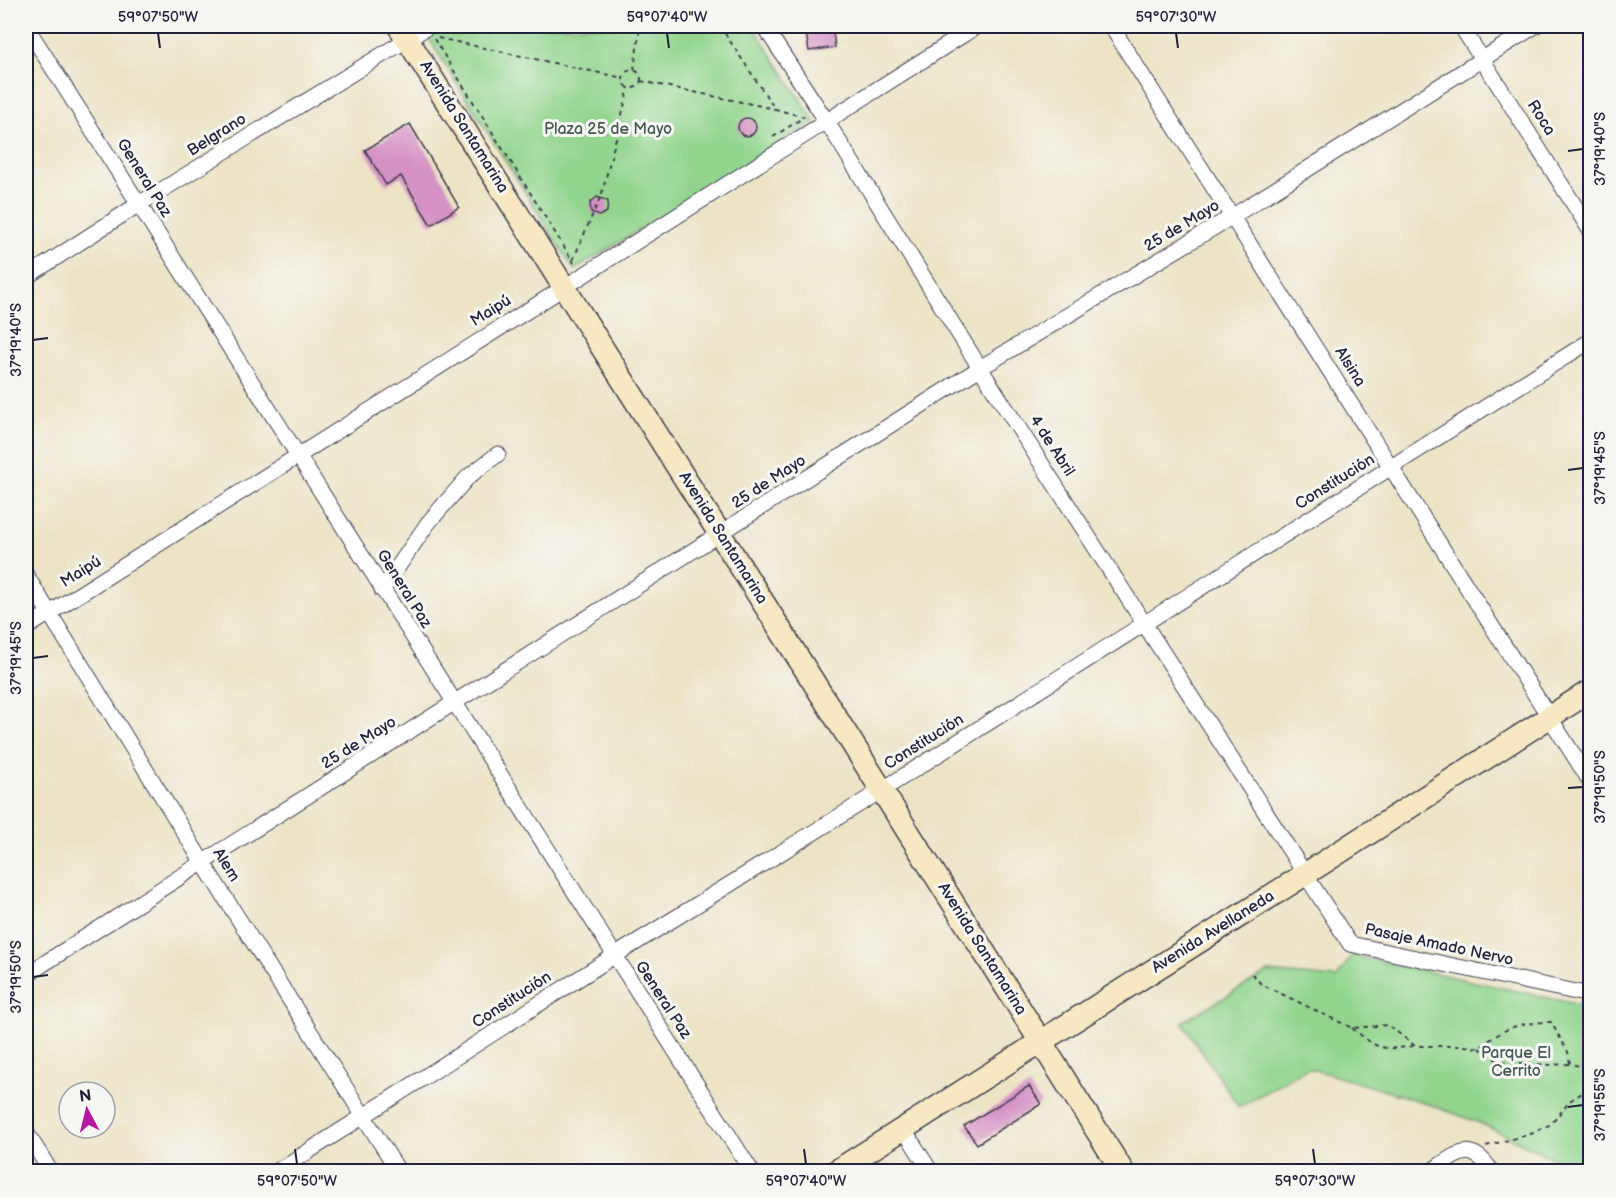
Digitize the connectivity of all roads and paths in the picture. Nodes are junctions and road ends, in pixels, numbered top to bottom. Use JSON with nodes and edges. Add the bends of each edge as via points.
{"nodes":[{"id":1,"x":26,"y":26,"type":"edge"},
{"id":2,"x":429,"y":26,"type":"edge"},
{"id":3,"x":640,"y":26,"type":"edge"},
{"id":4,"x":720,"y":26,"type":"edge"},
{"id":5,"x":764,"y":26,"type":"edge"},
{"id":6,"x":977,"y":26,"type":"edge"},
{"id":7,"x":1111,"y":26,"type":"edge"},
{"id":8,"x":1461,"y":26,"type":"edge"},
{"id":9,"x":1535,"y":26,"type":"edge"},
{"id":10,"x":404,"y":32,"type":"edge"},
{"id":11,"x":1482,"y":59,"type":"junction"},
{"id":12,"x":634,"y":70,"type":"junction"},
{"id":13,"x":623,"y":78,"type":"junction"},
{"id":14,"x":641,"y":81,"type":"junction"},
{"id":15,"x":629,"y":87,"type":"junction"},
{"id":16,"x":775,"y":109,"type":"junction"},
{"id":17,"x":827,"y":122,"type":"junction"},
{"id":18,"x":764,"y":142,"type":"dead end"},
{"id":19,"x":139,"y":204,"type":"junction"},
{"id":20,"x":1233,"y":216,"type":"junction"},
{"id":21,"x":1590,"y":230,"type":"edge"},
{"id":22,"x":573,"y":261,"type":"junction"},
{"id":23,"x":575,"y":264,"type":"dead end"},
{"id":24,"x":26,"y":277,"type":"edge"},
{"id":25,"x":564,"y":286,"type":"junction"},
{"id":26,"x":1590,"y":341,"type":"edge"},
{"id":27,"x":980,"y":368,"type":"junction"},
{"id":28,"x":498,"y":454,"type":"dead end"},
{"id":29,"x":297,"y":456,"type":"junction"},
{"id":30,"x":1392,"y":467,"type":"junction"},
{"id":31,"x":721,"y":534,"type":"junction"},
{"id":32,"x":26,"y":575,"type":"edge"},
{"id":33,"x":382,"y":590,"type":"junction"},
{"id":34,"x":50,"y":613,"type":"junction"},
{"id":35,"x":1145,"y":623,"type":"junction"},
{"id":36,"x":26,"y":628,"type":"edge"},
{"id":37,"x":1590,"y":691,"type":"edge"},
{"id":38,"x":455,"y":704,"type":"junction"},
{"id":39,"x":1590,"y":708,"type":"edge"},
{"id":40,"x":1553,"y":723,"type":"junction"},
{"id":41,"x":1590,"y":781,"type":"edge"},
{"id":42,"x":882,"y":790,"type":"junction"},
{"id":43,"x":203,"y":863,"type":"junction"},
{"id":44,"x":1307,"y":880,"type":"junction"},
{"id":45,"x":614,"y":956,"type":"junction"},
{"id":46,"x":1252,"y":974,"type":"dead end"},
{"id":47,"x":26,"y":975,"type":"edge"},
{"id":48,"x":1590,"y":995,"type":"edge"},
{"id":49,"x":1352,"y":1028,"type":"junction"},
{"id":50,"x":1415,"y":1046,"type":"junction"},
{"id":51,"x":1044,"y":1047,"type":"junction"},
{"id":52,"x":1479,"y":1048,"type":"junction"},
{"id":53,"x":1570,"y":1064,"type":"junction"},
{"id":54,"x":1590,"y":1068,"type":"edge"},
{"id":55,"x":1590,"y":1088,"type":"edge"},
{"id":56,"x":364,"y":1117,"type":"junction"},
{"id":57,"x":26,"y":1132,"type":"edge"},
{"id":58,"x":910,"y":1139,"type":"junction"},
{"id":59,"x":1469,"y":1152,"type":"junction"},
{"id":60,"x":51,"y":1172,"type":"edge"},
{"id":61,"x":276,"y":1172,"type":"edge"},
{"id":62,"x":399,"y":1172,"type":"edge"},
{"id":63,"x":752,"y":1172,"type":"edge"},
{"id":64,"x":835,"y":1172,"type":"edge"},
{"id":65,"x":859,"y":1172,"type":"edge"},
{"id":66,"x":931,"y":1172,"type":"edge"},
{"id":67,"x":1123,"y":1172,"type":"edge"},
{"id":68,"x":1430,"y":1172,"type":"edge"},
{"id":69,"x":1492,"y":1172,"type":"edge"}],
"edges":[{"from":1,"to":19,"type":"street","name":"General Paz"},
{"from":2,"to":10,"type":"street","name":"Belgrano"},
{"from":3,"to":12,"type":"path"},
{"from":4,"to":16,"type":"path"},
{"from":5,"to":17,"type":"street","name":"4 de Abril"},
{"from":6,"to":17,"type":"street","name":"Maipú"},
{"from":7,"to":20,"type":"street","name":"Alsina"},
{"from":8,"to":11,"type":"street","name":"Roca"},
{"from":9,"to":11,"type":"street","name":"25 de Mayo"},
{"from":10,"to":19,"type":"street","name":"Belgrano"},
{"from":10,"to":25,"type":"main road","name":"Avenida Santamarina"},
{"from":11,"to":20,"type":"street","name":"25 de Mayo"},
{"from":11,"to":21,"type":"street","name":"Roca"},
{"from":12,"to":13,"type":"path","via":[[626,72]]},
{"from":12,"to":14,"type":"path","via":[[641,75]]},
{"from":13,"to":15,"type":"path"},
{"from":13,"to":22,"type":"path","via":[[433,36]]},
{"from":14,"to":15,"type":"path","via":[[636,88]]},
{"from":14,"to":16,"type":"path"},
{"from":15,"to":22,"type":"path","via":[[602,193]]},
{"from":16,"to":18,"type":"path","via":[[804,117]]},
{"from":17,"to":25,"type":"street","name":"Maipú"},
{"from":17,"to":27,"type":"street","name":"4 de Abril"},
{"from":19,"to":24,"type":"street","name":"Belgrano"},
{"from":19,"to":29,"type":"street","name":"General Paz"},
{"from":20,"to":27,"type":"street","name":"25 de Mayo"},
{"from":20,"to":30,"type":"street","name":"Alsina"},
{"from":22,"to":23,"type":"path"},
{"from":25,"to":29,"type":"street","name":"Maipú"},
{"from":25,"to":31,"type":"main road","name":"Avenida Santamarina"},
{"from":26,"to":30,"type":"street","name":"Constitución"},
{"from":27,"to":31,"type":"street","name":"25 de Mayo"},
{"from":27,"to":35,"type":"street","name":"4 de Abril"},
{"from":28,"to":33,"type":"street","via":[[468,477],[428,523]]},
{"from":29,"to":33,"type":"street","name":"General Paz"},
{"from":29,"to":34,"type":"street","name":"Maipú"},
{"from":30,"to":35,"type":"street","name":"Constitución"},
{"from":30,"to":40,"type":"street","name":"Alsina"},
{"from":31,"to":38,"type":"street","name":"25 de Mayo"},
{"from":31,"to":42,"type":"main road","name":"Avenida Santamarina"},
{"from":32,"to":34,"type":"street","name":"Alem"},
{"from":33,"to":38,"type":"street","name":"General Paz"},
{"from":34,"to":36,"type":"street","name":"Maipú"},
{"from":34,"to":43,"type":"street","name":"Alem"},
{"from":35,"to":42,"type":"street","name":"Constitución"},
{"from":35,"to":44,"type":"street","name":"4 de Abril"},
{"from":37,"to":40,"type":"main road","name":"Avenida Avellaneda"},
{"from":38,"to":43,"type":"street","name":"25 de Mayo"},
{"from":38,"to":45,"type":"street","name":"General Paz"},
{"from":39,"to":40,"type":"main road","name":"Avenida Avellaneda"},
{"from":40,"to":41,"type":"street","name":"Alsina"},
{"from":40,"to":44,"type":"main road","name":"Avenida Avellaneda"},
{"from":42,"to":45,"type":"street","name":"Constitución"},
{"from":42,"to":51,"type":"main road","name":"Avenida Santamarina"},
{"from":43,"to":47,"type":"street","name":"25 de Mayo"},
{"from":43,"to":56,"type":"street","name":"Alem"},
{"from":44,"to":48,"type":"street","name":"Pasaje Amado Nervo","via":[[1350,944]]},
{"from":44,"to":51,"type":"main road","name":"Avenida Avellaneda"},
{"from":45,"to":56,"type":"street","name":"Constitución"},
{"from":45,"to":63,"type":"street","name":"General Paz"},
{"from":46,"to":49,"type":"path","via":[[1261,984]]},
{"from":49,"to":50,"type":"path","via":[[1388,1050]]},
{"from":49,"to":50,"type":"path","via":[[1388,1025]]},
{"from":50,"to":52,"type":"path"},
{"from":51,"to":58,"type":"main road","name":"Avenida Avellaneda"},
{"from":51,"to":64,"type":"main road","name":"Avenida Avellaneda"},
{"from":51,"to":67,"type":"main road","name":"Avenida Santamarina"},
{"from":52,"to":53,"type":"path","via":[[1510,1064]]},
{"from":52,"to":53,"type":"path","via":[[1504,1029],[1523,1023],[1551,1023],[1568,1052]]},
{"from":53,"to":54,"type":"path"},
{"from":55,"to":59,"type":"path","via":[[1571,1100],[1551,1124],[1531,1134]]},
{"from":56,"to":61,"type":"street","name":"Constitución"},
{"from":56,"to":62,"type":"street","name":"Alem"},
{"from":57,"to":60,"type":"street"},
{"from":58,"to":65,"type":"main road","name":"Avenida Avellaneda"},
{"from":58,"to":66,"type":"street"},
{"from":59,"to":68,"type":"street","via":[[1458,1154]]},
{"from":59,"to":69,"type":"street","via":[[1483,1157]]}]}
